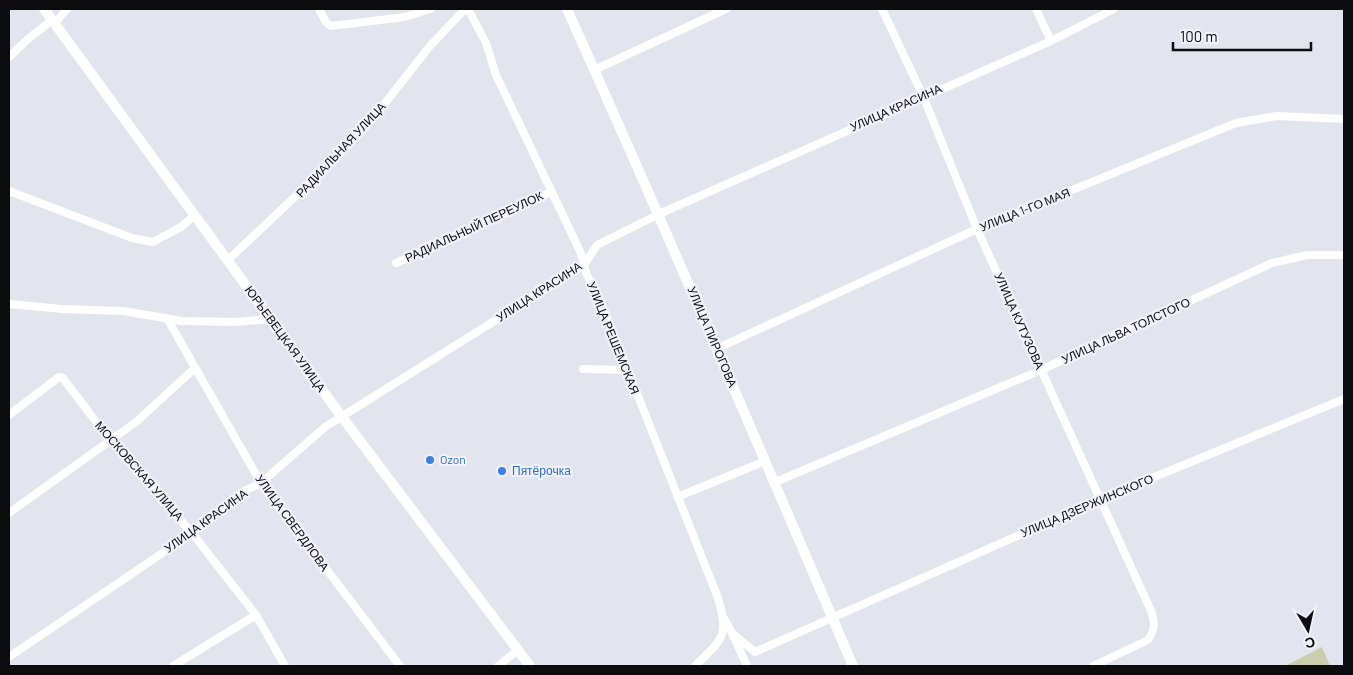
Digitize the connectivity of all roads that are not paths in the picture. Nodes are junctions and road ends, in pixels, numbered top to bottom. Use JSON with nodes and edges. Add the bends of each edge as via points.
{"nodes":[{"id":1,"x":44,"y":9,"type":"edge"},
{"id":2,"x":67,"y":9,"type":"edge"},
{"id":3,"x":319,"y":9,"type":"edge"},
{"id":4,"x":430,"y":9,"type":"edge"},
{"id":5,"x":466,"y":9,"type":"edge"},
{"id":6,"x":567,"y":9,"type":"edge"},
{"id":7,"x":726,"y":9,"type":"edge"},
{"id":8,"x":882,"y":9,"type":"edge"},
{"id":9,"x":1036,"y":9,"type":"edge"},
{"id":10,"x":1114,"y":9,"type":"edge"},
{"id":11,"x":54,"y":22,"type":"junction"},
{"id":12,"x":1051,"y":41,"type":"junction"},
{"id":13,"x":9,"y":57,"type":"edge"},
{"id":14,"x":594,"y":70,"type":"junction"},
{"id":15,"x":923,"y":96,"type":"junction"},
{"id":16,"x":1344,"y":118,"type":"edge"},
{"id":17,"x":9,"y":191,"type":"edge"},
{"id":18,"x":551,"y":192,"type":"junction"},
{"id":19,"x":659,"y":214,"type":"junction"},
{"id":20,"x":195,"y":215,"type":"junction"},
{"id":21,"x":977,"y":229,"type":"junction"},
{"id":22,"x":1344,"y":255,"type":"edge"},
{"id":23,"x":228,"y":260,"type":"junction"},
{"id":24,"x":396,"y":262,"type":"dead end"},
{"id":25,"x":584,"y":265,"type":"junction"},
{"id":26,"x":9,"y":304,"type":"edge"},
{"id":27,"x":271,"y":319,"type":"junction"},
{"id":28,"x":168,"y":320,"type":"junction"},
{"id":29,"x":718,"y":348,"type":"junction"},
{"id":30,"x":195,"y":368,"type":"junction"},
{"id":31,"x":583,"y":369,"type":"dead end"},
{"id":32,"x":626,"y":370,"type":"junction"},
{"id":33,"x":1041,"y":370,"type":"junction"},
{"id":34,"x":1344,"y":399,"type":"edge"},
{"id":35,"x":9,"y":415,"type":"edge"},
{"id":36,"x":342,"y":417,"type":"junction"},
{"id":37,"x":110,"y":440,"type":"junction"},
{"id":38,"x":764,"y":462,"type":"junction"},
{"id":39,"x":261,"y":483,"type":"junction"},
{"id":40,"x":773,"y":483,"type":"junction"},
{"id":41,"x":677,"y":497,"type":"junction"},
{"id":42,"x":1101,"y":499,"type":"junction"},
{"id":43,"x":9,"y":513,"type":"edge"},
{"id":44,"x":192,"y":533,"type":"junction"},
{"id":45,"x":256,"y":615,"type":"junction"},
{"id":46,"x":832,"y":617,"type":"junction"},
{"id":47,"x":724,"y":620,"type":"junction"},
{"id":48,"x":732,"y":633,"type":"junction"},
{"id":49,"x":518,"y":650,"type":"junction"},
{"id":50,"x":9,"y":657,"type":"edge"},
{"id":51,"x":1106,"y":664,"type":"edge"},
{"id":52,"x":173,"y":666,"type":"edge"},
{"id":53,"x":285,"y":666,"type":"edge"},
{"id":54,"x":400,"y":666,"type":"edge"},
{"id":55,"x":498,"y":666,"type":"edge"},
{"id":56,"x":530,"y":666,"type":"edge"},
{"id":57,"x":695,"y":666,"type":"edge"},
{"id":58,"x":747,"y":666,"type":"edge"},
{"id":59,"x":853,"y":666,"type":"edge"},
{"id":60,"x":1093,"y":666,"type":"edge"}],
"edges":[{"from":1,"to":11,"type":"main road","name":"ЮРЬЕВЕЦКАЯ УЛИЦА"},
{"from":2,"to":11,"type":"street"},
{"from":3,"to":4,"type":"street","via":[[331,26],[405,18]]},
{"from":5,"to":18,"type":"street","name":"УЛИЦА РЕШЕМСКАЯ","via":[[486,43],[496,75]]},
{"from":5,"to":23,"type":"street","name":"РАДИАЛЬНАЯ УЛИЦА","via":[[430,46],[371,121],[338,156]]},
{"from":6,"to":14,"type":"main road","name":"УЛИЦА ПИРОГОВА"},
{"from":7,"to":14,"type":"street"},
{"from":8,"to":15,"type":"street","name":"УЛИЦА КУТУЗОВА"},
{"from":9,"to":12,"type":"street"},
{"from":10,"to":12,"type":"street","name":"УЛИЦА КРАСИНА"},
{"from":11,"to":13,"type":"street","via":[[28,38]]},
{"from":11,"to":20,"type":"main road","name":"ЮРЬЕВЕЦКАЯ УЛИЦА"},
{"from":12,"to":15,"type":"street","name":"УЛИЦА КРАСИНА"},
{"from":14,"to":19,"type":"main road","name":"УЛИЦА ПИРОГОВА"},
{"from":15,"to":19,"type":"street","name":"УЛИЦА КРАСИНА"},
{"from":15,"to":21,"type":"street","name":"УЛИЦА КУТУЗОВА"},
{"from":16,"to":21,"type":"street","name":"УЛИЦА 1-ГО МАЯ","via":[[1278,116],[1236,123]]},
{"from":17,"to":20,"type":"street","via":[[132,238],[153,242],[181,227]]},
{"from":18,"to":24,"type":"street","name":"РАДИАЛЬНЫЙ ПЕРЕУЛОК"},
{"from":18,"to":25,"type":"street","name":"УЛИЦА РЕШЕМСКАЯ"},
{"from":19,"to":25,"type":"street","name":"УЛИЦА КРАСИНА","via":[[597,245]]},
{"from":19,"to":29,"type":"main road","name":"УЛИЦА ПИРОГОВА"},
{"from":20,"to":23,"type":"main road","name":"ЮРЬЕВЕЦКАЯ УЛИЦА"},
{"from":21,"to":29,"type":"street","name":"УЛИЦА 1-ГО МАЯ"},
{"from":21,"to":33,"type":"street","name":"УЛИЦА КУТУЗОВА"},
{"from":22,"to":33,"type":"street","name":"УЛИЦА ЛЬВА ТОЛСТОГО","via":[[1307,254],[1272,263]]},
{"from":23,"to":27,"type":"main road","name":"ЮРЬЕВЕЦКАЯ УЛИЦА"},
{"from":25,"to":32,"type":"street","name":"УЛИЦА РЕШЕМСКАЯ"},
{"from":25,"to":36,"type":"street","name":"УЛИЦА КРАСИНА"},
{"from":26,"to":28,"type":"street","via":[[123,311]]},
{"from":27,"to":28,"type":"street","via":[[234,322]]},
{"from":27,"to":36,"type":"main road","name":"ЮРЬЕВЕЦКАЯ УЛИЦА"},
{"from":28,"to":30,"type":"street","name":"УЛИЦА СВЕРДЛОВА"},
{"from":29,"to":38,"type":"main road","name":"УЛИЦА ПИРОГОВА"},
{"from":30,"to":37,"type":"street","via":[[136,422]]},
{"from":30,"to":39,"type":"street","name":"УЛИЦА СВЕРДЛОВА"},
{"from":31,"to":32,"type":"street"},
{"from":32,"to":41,"type":"street","name":"УЛИЦА РЕШЕМСКАЯ"},
{"from":33,"to":40,"type":"street","name":"УЛИЦА ЛЬВА ТОЛСТОГО"},
{"from":33,"to":42,"type":"street","name":"УЛИЦА КУТУЗОВА"},
{"from":34,"to":42,"type":"street","name":"УЛИЦА ДЗЕРЖИНСКОГО"},
{"from":35,"to":37,"type":"street","name":"МОСКОВСКАЯ УЛИЦА","via":[[62,377]]},
{"from":36,"to":39,"type":"street","name":"УЛИЦА КРАСИНА","via":[[325,427]]},
{"from":36,"to":49,"type":"main road","name":"ЮРЬЕВЕЦКАЯ УЛИЦА"},
{"from":37,"to":43,"type":"street"},
{"from":37,"to":44,"type":"street","name":"МОСКОВСКАЯ УЛИЦА"},
{"from":38,"to":40,"type":"main road","name":"УЛИЦА ПИРОГОВА"},
{"from":38,"to":41,"type":"street"},
{"from":39,"to":44,"type":"street","name":"УЛИЦА КРАСИНА","via":[[246,490]]},
{"from":39,"to":54,"type":"street","name":"УЛИЦА СВЕРДЛОВА"},
{"from":40,"to":46,"type":"main road","name":"УЛИЦА ПИРОГОВА"},
{"from":41,"to":47,"type":"street","name":"УЛИЦА РЕШЕМСКАЯ"},
{"from":42,"to":46,"type":"street","name":"УЛИЦА ДЗЕРЖИНСКОГО"},
{"from":42,"to":51,"type":"street","name":"УЛИЦА КУТУЗОВА","via":[[1155,622],[1148,640]]},
{"from":44,"to":45,"type":"street","name":"МОСКОВСКАЯ УЛИЦА"},
{"from":44,"to":50,"type":"street","name":"УЛИЦА КРАСИНА"},
{"from":45,"to":52,"type":"street"},
{"from":45,"to":53,"type":"street","name":"МОСКОВСКАЯ УЛИЦА"},
{"from":46,"to":48,"type":"street","name":"УЛИЦА ДЗЕРЖИНСКОГО","via":[[755,652]]},
{"from":46,"to":59,"type":"main road","name":"УЛИЦА ПИРОГОВА"},
{"from":47,"to":48,"type":"street"},
{"from":47,"to":57,"type":"street","name":"УЛИЦА РЕШЕМСКАЯ","via":[[724,632],[718,644]]},
{"from":48,"to":58,"type":"street"},
{"from":49,"to":55,"type":"street"},
{"from":49,"to":56,"type":"main road","name":"ЮРЬЕВЕЦКАЯ УЛИЦА"},
{"from":51,"to":60,"type":"street"}]}
